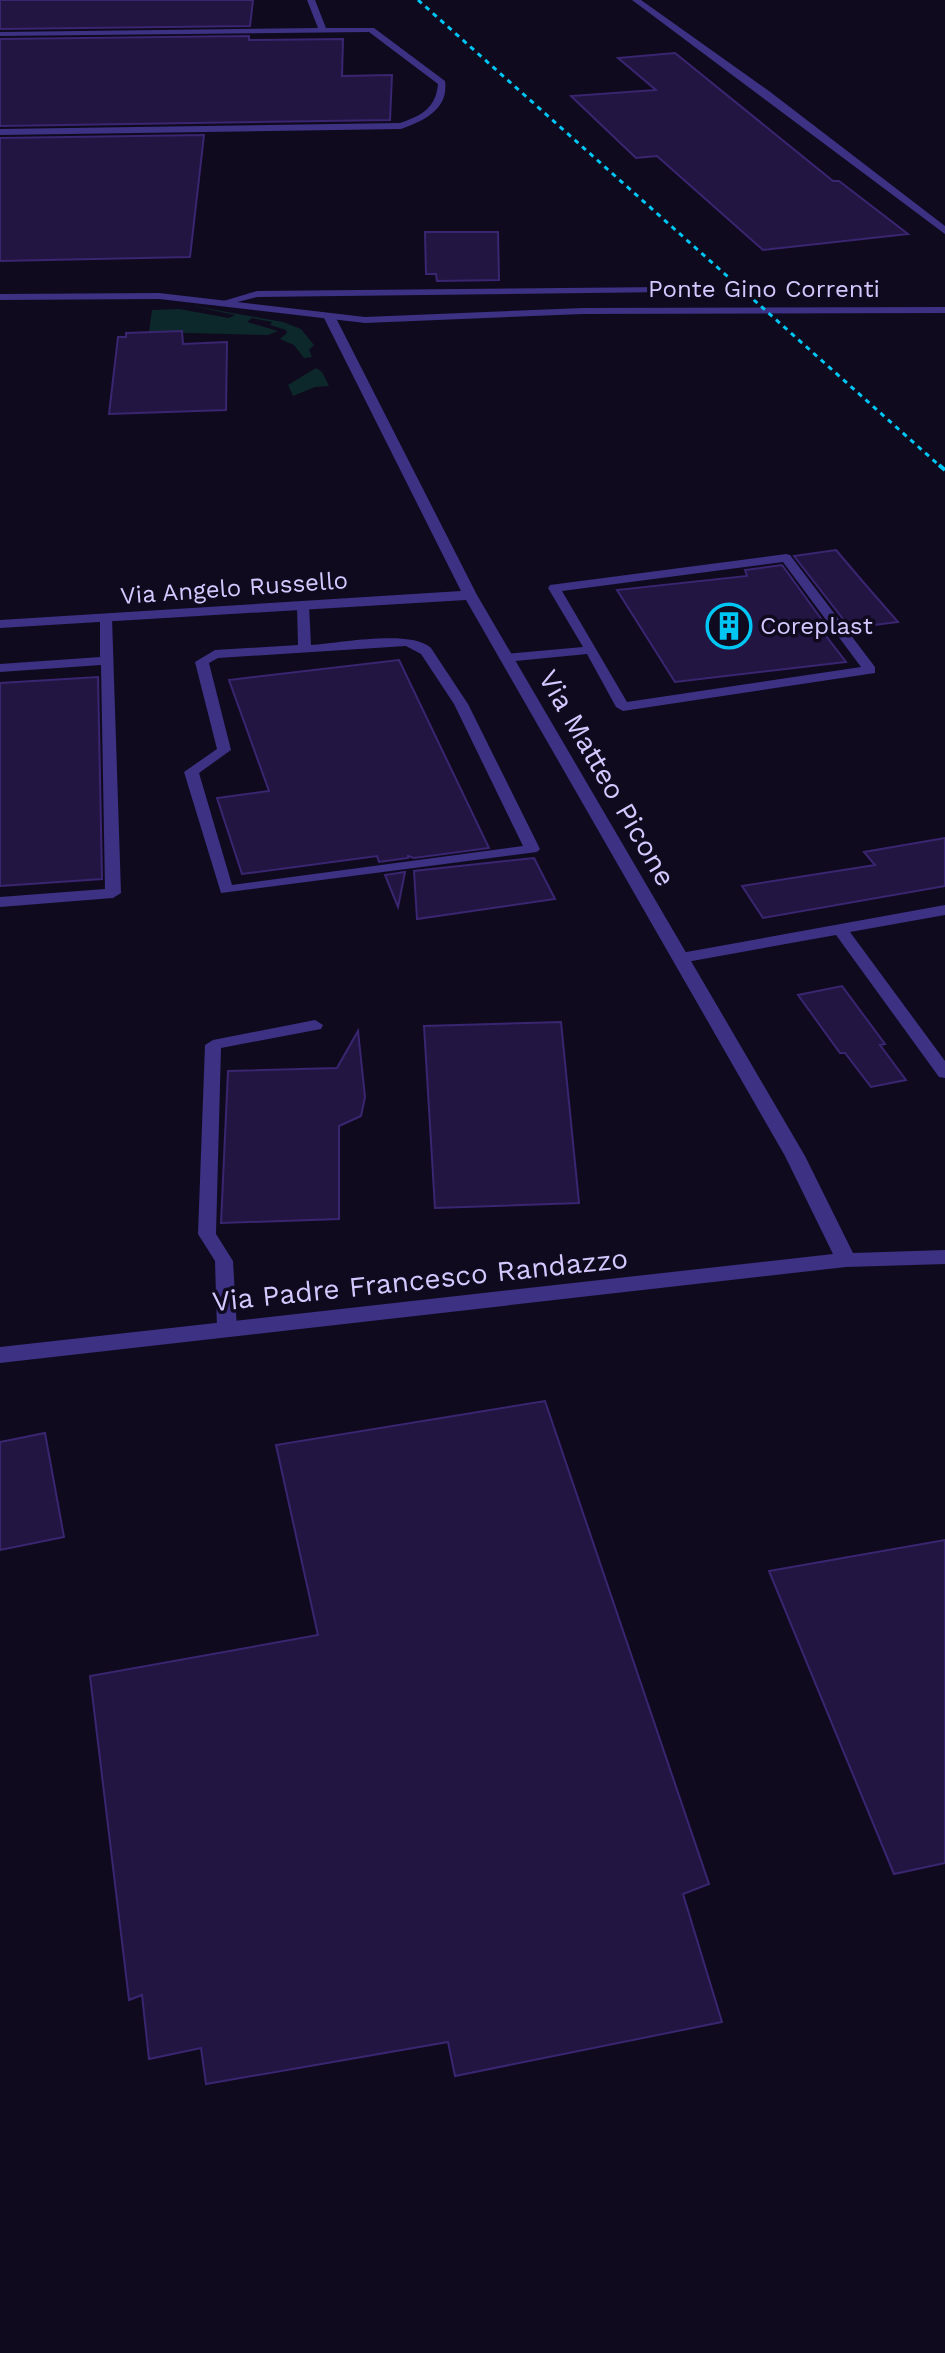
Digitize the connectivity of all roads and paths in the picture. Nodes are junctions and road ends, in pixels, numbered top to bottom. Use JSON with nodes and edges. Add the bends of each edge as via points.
{"nodes":[{"id":1,"x":311,"y":0,"type":"edge"},
{"id":2,"x":636,"y":0,"type":"edge"},
{"id":3,"x":323,"y":30,"type":"junction"},
{"id":4,"x":0,"y":34,"type":"edge"},
{"id":5,"x":0,"y":132,"type":"edge"},
{"id":6,"x":945,"y":231,"type":"edge"},
{"id":7,"x":666,"y":290,"type":"dead end"},
{"id":8,"x":386,"y":293,"type":"junction"},
{"id":9,"x":0,"y":297,"type":"edge"},
{"id":10,"x":226,"y":302,"type":"junction"},
{"id":11,"x":945,"y":310,"type":"edge"},
{"id":12,"x":330,"y":318,"type":"junction"},
{"id":13,"x":395,"y":319,"type":"junction"},
{"id":14,"x":470,"y":595,"type":"junction"},
{"id":15,"x":303,"y":606,"type":"junction"},
{"id":16,"x":106,"y":618,"type":"junction"},
{"id":17,"x":0,"y":624,"type":"edge"},
{"id":18,"x":305,"y":649,"type":"junction"},
{"id":19,"x":591,"y":650,"type":"junction"},
{"id":20,"x":506,"y":658,"type":"junction"},
{"id":21,"x":109,"y":660,"type":"junction"},
{"id":22,"x":0,"y":668,"type":"edge"},
{"id":23,"x":0,"y":902,"type":"edge"},
{"id":24,"x":945,"y":910,"type":"edge"},
{"id":25,"x":841,"y":930,"type":"junction"},
{"id":26,"x":681,"y":958,"type":"junction"},
{"id":27,"x":315,"y":1025,"type":"dead end"},
{"id":28,"x":944,"y":1069,"type":"edge"},
{"id":29,"x":945,"y":1257,"type":"edge"},
{"id":30,"x":846,"y":1260,"type":"junction"},
{"id":31,"x":227,"y":1329,"type":"junction"},
{"id":32,"x":0,"y":1355,"type":"edge"}],
"edges":[{"from":1,"to":3,"type":"lane"},
{"from":2,"to":6,"type":"street"},
{"from":3,"to":4,"type":"lane"},
{"from":3,"to":5,"type":"lane","via":[[371,30],[442,83],[443,98],[431,114],[401,126]]},
{"from":7,"to":8,"type":"street"},
{"from":8,"to":10,"type":"street","via":[[257,294]]},
{"from":8,"to":13,"type":"street"},
{"from":9,"to":10,"type":"street","via":[[159,296]]},
{"from":10,"to":12,"type":"street","name":"Ponte Gino Correnti"},
{"from":11,"to":13,"type":"street","name":"Ponte Gino Correnti","via":[[583,311]]},
{"from":12,"to":13,"type":"street","name":"Ponte Gino Correnti"},
{"from":12,"to":14,"type":"street","name":"Via Matteo Picone"},
{"from":14,"to":15,"type":"street","name":"Via Angelo Russello"},
{"from":14,"to":20,"type":"street","name":"Via Matteo Picone"},
{"from":15,"to":16,"type":"street","name":"Via Angelo Russello"},
{"from":15,"to":18,"type":"lane"},
{"from":16,"to":17,"type":"street","name":"Via Angelo Russello"},
{"from":16,"to":21,"type":"lane"},
{"from":18,"to":18,"type":"lane","via":[[406,642],[421,646],[461,704],[532,849],[226,890],[191,772],[224,750],[202,662],[215,654]]},
{"from":19,"to":19,"type":"lane","via":[[623,707],[870,670],[786,558],[554,588]]},
{"from":19,"to":20,"type":"lane"},
{"from":20,"to":26,"type":"street","name":"Via Matteo Picone"},
{"from":21,"to":22,"type":"lane"},
{"from":21,"to":23,"type":"lane","via":[[113,893]]},
{"from":24,"to":25,"type":"lane"},
{"from":25,"to":26,"type":"lane"},
{"from":25,"to":28,"type":"lane"},
{"from":26,"to":30,"type":"street","name":"Via Matteo Picone","via":[[795,1156]]},
{"from":27,"to":31,"type":"lane","via":[[213,1045],[207,1234],[224,1261]]},
{"from":29,"to":30,"type":"street","name":"Via Padre Francesco Randazzo"},
{"from":30,"to":31,"type":"street","name":"Via Padre Francesco Randazzo"},
{"from":31,"to":32,"type":"street","name":"Via Padre Francesco Randazzo"}]}
